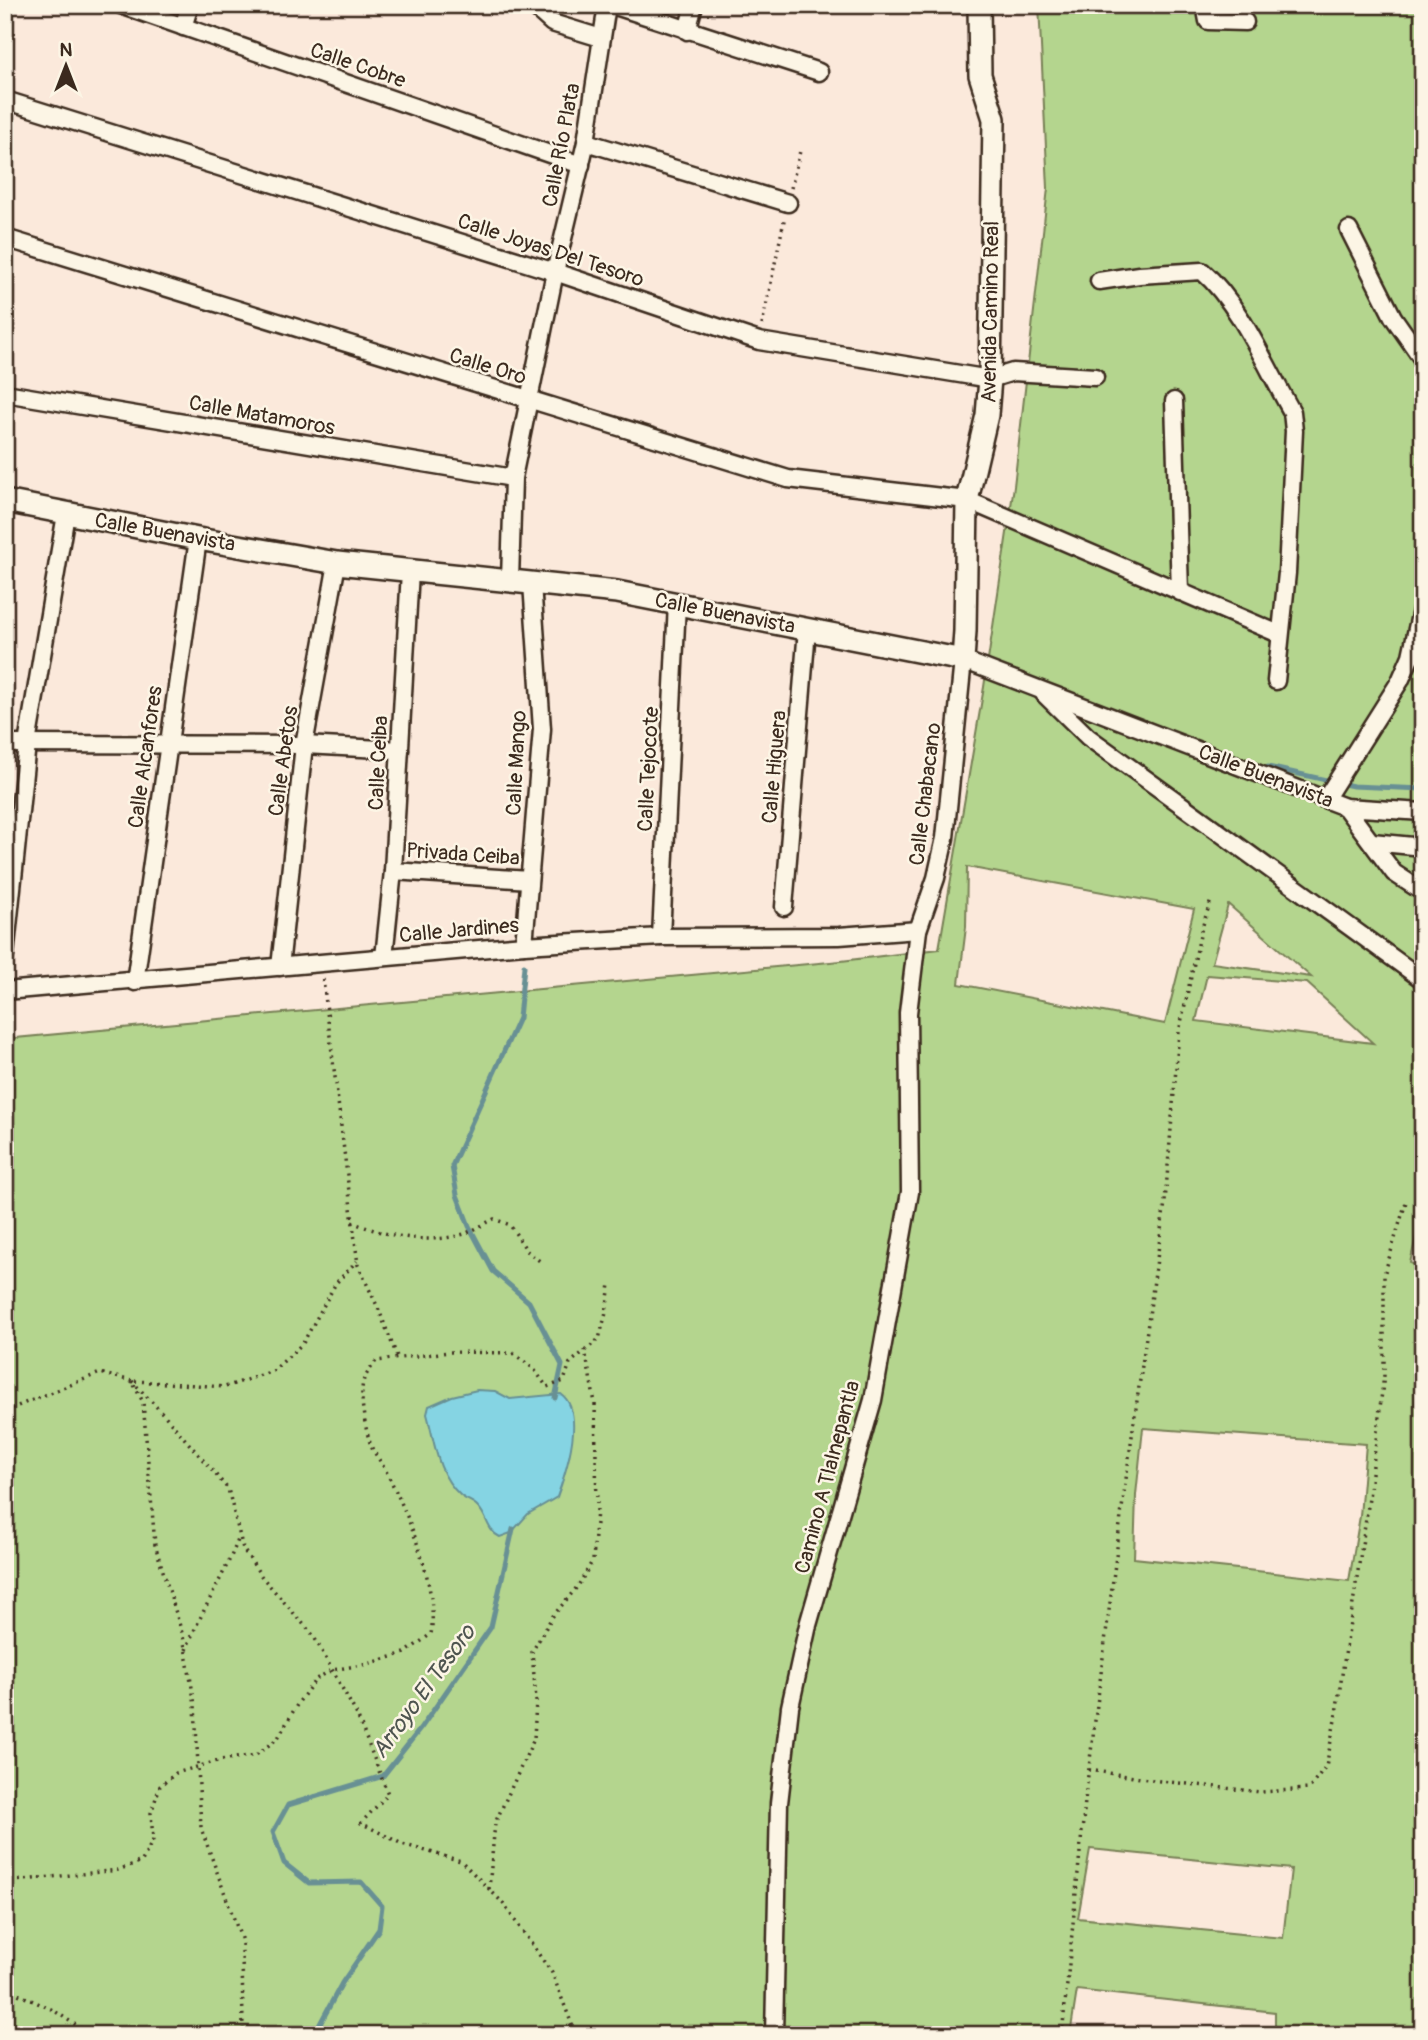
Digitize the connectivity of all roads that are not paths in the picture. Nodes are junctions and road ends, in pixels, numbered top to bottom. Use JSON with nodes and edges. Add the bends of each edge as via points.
{"nodes":[{"id":1,"x":121,"y":5,"type":"edge"},
{"id":2,"x":190,"y":5,"type":"edge"},
{"id":3,"x":532,"y":5,"type":"edge"},
{"id":4,"x":609,"y":5,"type":"edge"},
{"id":5,"x":694,"y":5,"type":"edge"},
{"id":6,"x":979,"y":5,"type":"edge"},
{"id":7,"x":1205,"y":5,"type":"edge"},
{"id":8,"x":1245,"y":22,"type":"dead end"},
{"id":9,"x":183,"y":27,"type":"junction"},
{"id":10,"x":687,"y":31,"type":"junction"},
{"id":11,"x":601,"y":38,"type":"junction"},
{"id":12,"x":819,"y":72,"type":"dead end"},
{"id":13,"x":5,"y":100,"type":"edge"},
{"id":14,"x":586,"y":142,"type":"junction"},
{"id":15,"x":581,"y":165,"type":"junction"},
{"id":16,"x":788,"y":203,"type":"road end"},
{"id":17,"x":1349,"y":230,"type":"dead end"},
{"id":18,"x":5,"y":239,"type":"edge"},
{"id":19,"x":555,"y":272,"type":"junction"},
{"id":20,"x":1099,"y":281,"type":"dead end"},
{"id":21,"x":1423,"y":360,"type":"edge"},
{"id":22,"x":1095,"y":377,"type":"dead end"},
{"id":23,"x":990,"y":379,"type":"junction"},
{"id":24,"x":5,"y":393,"type":"edge"},
{"id":25,"x":530,"y":401,"type":"junction"},
{"id":26,"x":1174,"y":401,"type":"dead end"},
{"id":27,"x":513,"y":478,"type":"junction"},
{"id":28,"x":967,"y":500,"type":"junction"},
{"id":29,"x":5,"y":501,"type":"edge"},
{"id":30,"x":66,"y":514,"type":"junction"},
{"id":31,"x":198,"y":539,"type":"junction"},
{"id":32,"x":337,"y":563,"type":"junction"},
{"id":33,"x":410,"y":571,"type":"junction"},
{"id":34,"x":510,"y":581,"type":"junction"},
{"id":35,"x":532,"y":583,"type":"junction"},
{"id":36,"x":1180,"y":592,"type":"junction"},
{"id":37,"x":1423,"y":601,"type":"edge"},
{"id":38,"x":677,"y":603,"type":"junction"},
{"id":39,"x":807,"y":629,"type":"junction"},
{"id":40,"x":1279,"y":634,"type":"junction"},
{"id":41,"x":962,"y":660,"type":"junction"},
{"id":42,"x":1276,"y":681,"type":"dead end"},
{"id":43,"x":1040,"y":690,"type":"junction"},
{"id":44,"x":5,"y":744,"type":"edge"},
{"id":45,"x":27,"y":744,"type":"junction"},
{"id":46,"x":168,"y":745,"type":"junction"},
{"id":47,"x":304,"y":745,"type":"junction"},
{"id":48,"x":400,"y":750,"type":"junction"},
{"id":49,"x":1326,"y":798,"type":"junction"},
{"id":50,"x":1345,"y":807,"type":"junction"},
{"id":51,"x":1423,"y":812,"type":"edge"},
{"id":52,"x":1372,"y":842,"type":"junction"},
{"id":53,"x":1423,"y":847,"type":"edge"},
{"id":54,"x":393,"y":871,"type":"junction"},
{"id":55,"x":530,"y":880,"type":"junction"},
{"id":56,"x":1423,"y":892,"type":"edge"},
{"id":57,"x":784,"y":908,"type":"dead end"},
{"id":58,"x":918,"y":930,"type":"junction"},
{"id":59,"x":661,"y":937,"type":"junction"},
{"id":60,"x":524,"y":945,"type":"junction"},
{"id":61,"x":5,"y":956,"type":"edge"},
{"id":62,"x":384,"y":957,"type":"junction"},
{"id":63,"x":280,"y":967,"type":"junction"},
{"id":64,"x":1423,"y":980,"type":"edge"},
{"id":65,"x":135,"y":982,"type":"junction"},
{"id":66,"x":5,"y":991,"type":"edge"},
{"id":67,"x":774,"y":2035,"type":"edge"}],
"edges":[{"from":1,"to":9,"type":"street","name":"Calle Cobre"},
{"from":2,"to":9,"type":"street"},
{"from":3,"to":11,"type":"street","via":[[552,23]]},
{"from":4,"to":10,"type":"street"},
{"from":4,"to":11,"type":"street","name":"Calle Río Plata"},
{"from":5,"to":10,"type":"street"},
{"from":6,"to":23,"type":"street","name":"Avenida Camino Real","via":[[980,75],[994,119]]},
{"from":7,"to":8,"type":"street","via":[[1208,21]]},
{"from":9,"to":15,"type":"street","name":"Calle Cobre"},
{"from":10,"to":12,"type":"street"},
{"from":11,"to":14,"type":"street","name":"Calle Río Plata"},
{"from":13,"to":19,"type":"street","name":"Calle Joyas Del Tesoro"},
{"from":14,"to":15,"type":"street","name":"Calle Río Plata"},
{"from":14,"to":16,"type":"street"},
{"from":15,"to":19,"type":"street","name":"Calle Río Plata"},
{"from":17,"to":21,"type":"street","via":[[1393,317]]},
{"from":18,"to":25,"type":"street","name":"Calle Oro"},
{"from":19,"to":23,"type":"street","name":"Calle Joyas Del Tesoro","via":[[759,341]]},
{"from":19,"to":25,"type":"street","name":"Calle Río Plata"},
{"from":20,"to":40,"type":"street","via":[[1202,271],[1231,303],[1292,412],[1287,573]]},
{"from":22,"to":23,"type":"street","name":"Calle Joyas Del Tesoro","via":[[1013,372]]},
{"from":23,"to":28,"type":"street","name":"Avenida Camino Real","via":[[987,415]]},
{"from":24,"to":27,"type":"street","name":"Calle Matamoros"},
{"from":25,"to":27,"type":"street","name":"Calle Río Plata"},
{"from":25,"to":28,"type":"street","name":"Calle Oro","via":[[788,479]]},
{"from":26,"to":36,"type":"street"},
{"from":27,"to":34,"type":"street","name":"Calle Río Plata"},
{"from":28,"to":36,"type":"street","name":"Calle Oro"},
{"from":28,"to":41,"type":"street","name":"Avenida Camino Real"},
{"from":29,"to":30,"type":"street","name":"Calle Buenavista"},
{"from":30,"to":31,"type":"street","name":"Calle Buenavista"},
{"from":30,"to":45,"type":"street"},
{"from":31,"to":32,"type":"street","name":"Calle Buenavista"},
{"from":31,"to":46,"type":"street","name":"Calle Alcanfores"},
{"from":32,"to":33,"type":"street","name":"Calle Buenavista"},
{"from":32,"to":47,"type":"street","name":"Calle Abetos"},
{"from":33,"to":34,"type":"street","name":"Calle Buenavista"},
{"from":33,"to":48,"type":"street","name":"Calle Ceiba"},
{"from":34,"to":35,"type":"street","name":"Calle Buenavista"},
{"from":35,"to":38,"type":"street","name":"Calle Buenavista"},
{"from":35,"to":55,"type":"street","name":"Calle Mango","via":[[542,729]]},
{"from":36,"to":40,"type":"street","name":"Calle Oro"},
{"from":37,"to":49,"type":"street","via":[[1411,656],[1400,681]]},
{"from":38,"to":39,"type":"street","name":"Calle Buenavista"},
{"from":38,"to":59,"type":"street","name":"Calle Tejocote"},
{"from":39,"to":41,"type":"street","name":"Calle Buenavista"},
{"from":39,"to":57,"type":"street","name":"Calle Higuera"},
{"from":40,"to":42,"type":"street"},
{"from":41,"to":43,"type":"street","name":"Calle Buenavista"},
{"from":41,"to":58,"type":"street","name":"Calle Chabacano","via":[[945,838]]},
{"from":43,"to":49,"type":"street","name":"Calle Buenavista"},
{"from":43,"to":64,"type":"street","via":[[1088,737]]},
{"from":44,"to":45,"type":"street"},
{"from":45,"to":46,"type":"street"},
{"from":45,"to":61,"type":"street"},
{"from":46,"to":47,"type":"street"},
{"from":46,"to":65,"type":"street","name":"Calle Alcanfores"},
{"from":47,"to":48,"type":"street"},
{"from":47,"to":63,"type":"street","name":"Calle Abetos"},
{"from":48,"to":54,"type":"street","name":"Calle Ceiba"},
{"from":49,"to":50,"type":"street","name":"Calle Buenavista"},
{"from":50,"to":51,"type":"street","name":"Calle Buenavista"},
{"from":50,"to":52,"type":"street"},
{"from":52,"to":53,"type":"street"},
{"from":52,"to":56,"type":"street","via":[[1394,873]]},
{"from":54,"to":55,"type":"street","name":"Privada Ceiba"},
{"from":54,"to":62,"type":"street","name":"Calle Ceiba"},
{"from":55,"to":60,"type":"street","name":"Calle Mango"},
{"from":58,"to":59,"type":"street","name":"Calle Jardines","via":[[839,936]]},
{"from":58,"to":67,"type":"street","name":"Camino A Tlalnepantla","via":[[908,1013],[910,1192],[873,1399],[808,1625],[790,1707],[779,1803]]},
{"from":59,"to":60,"type":"street","name":"Calle Jardines"},
{"from":60,"to":62,"type":"street","name":"Calle Jardines"},
{"from":62,"to":63,"type":"street","name":"Calle Jardines"},
{"from":63,"to":65,"type":"street","name":"Calle Jardines"},
{"from":65,"to":66,"type":"street","name":"Calle Jardines"}]}
